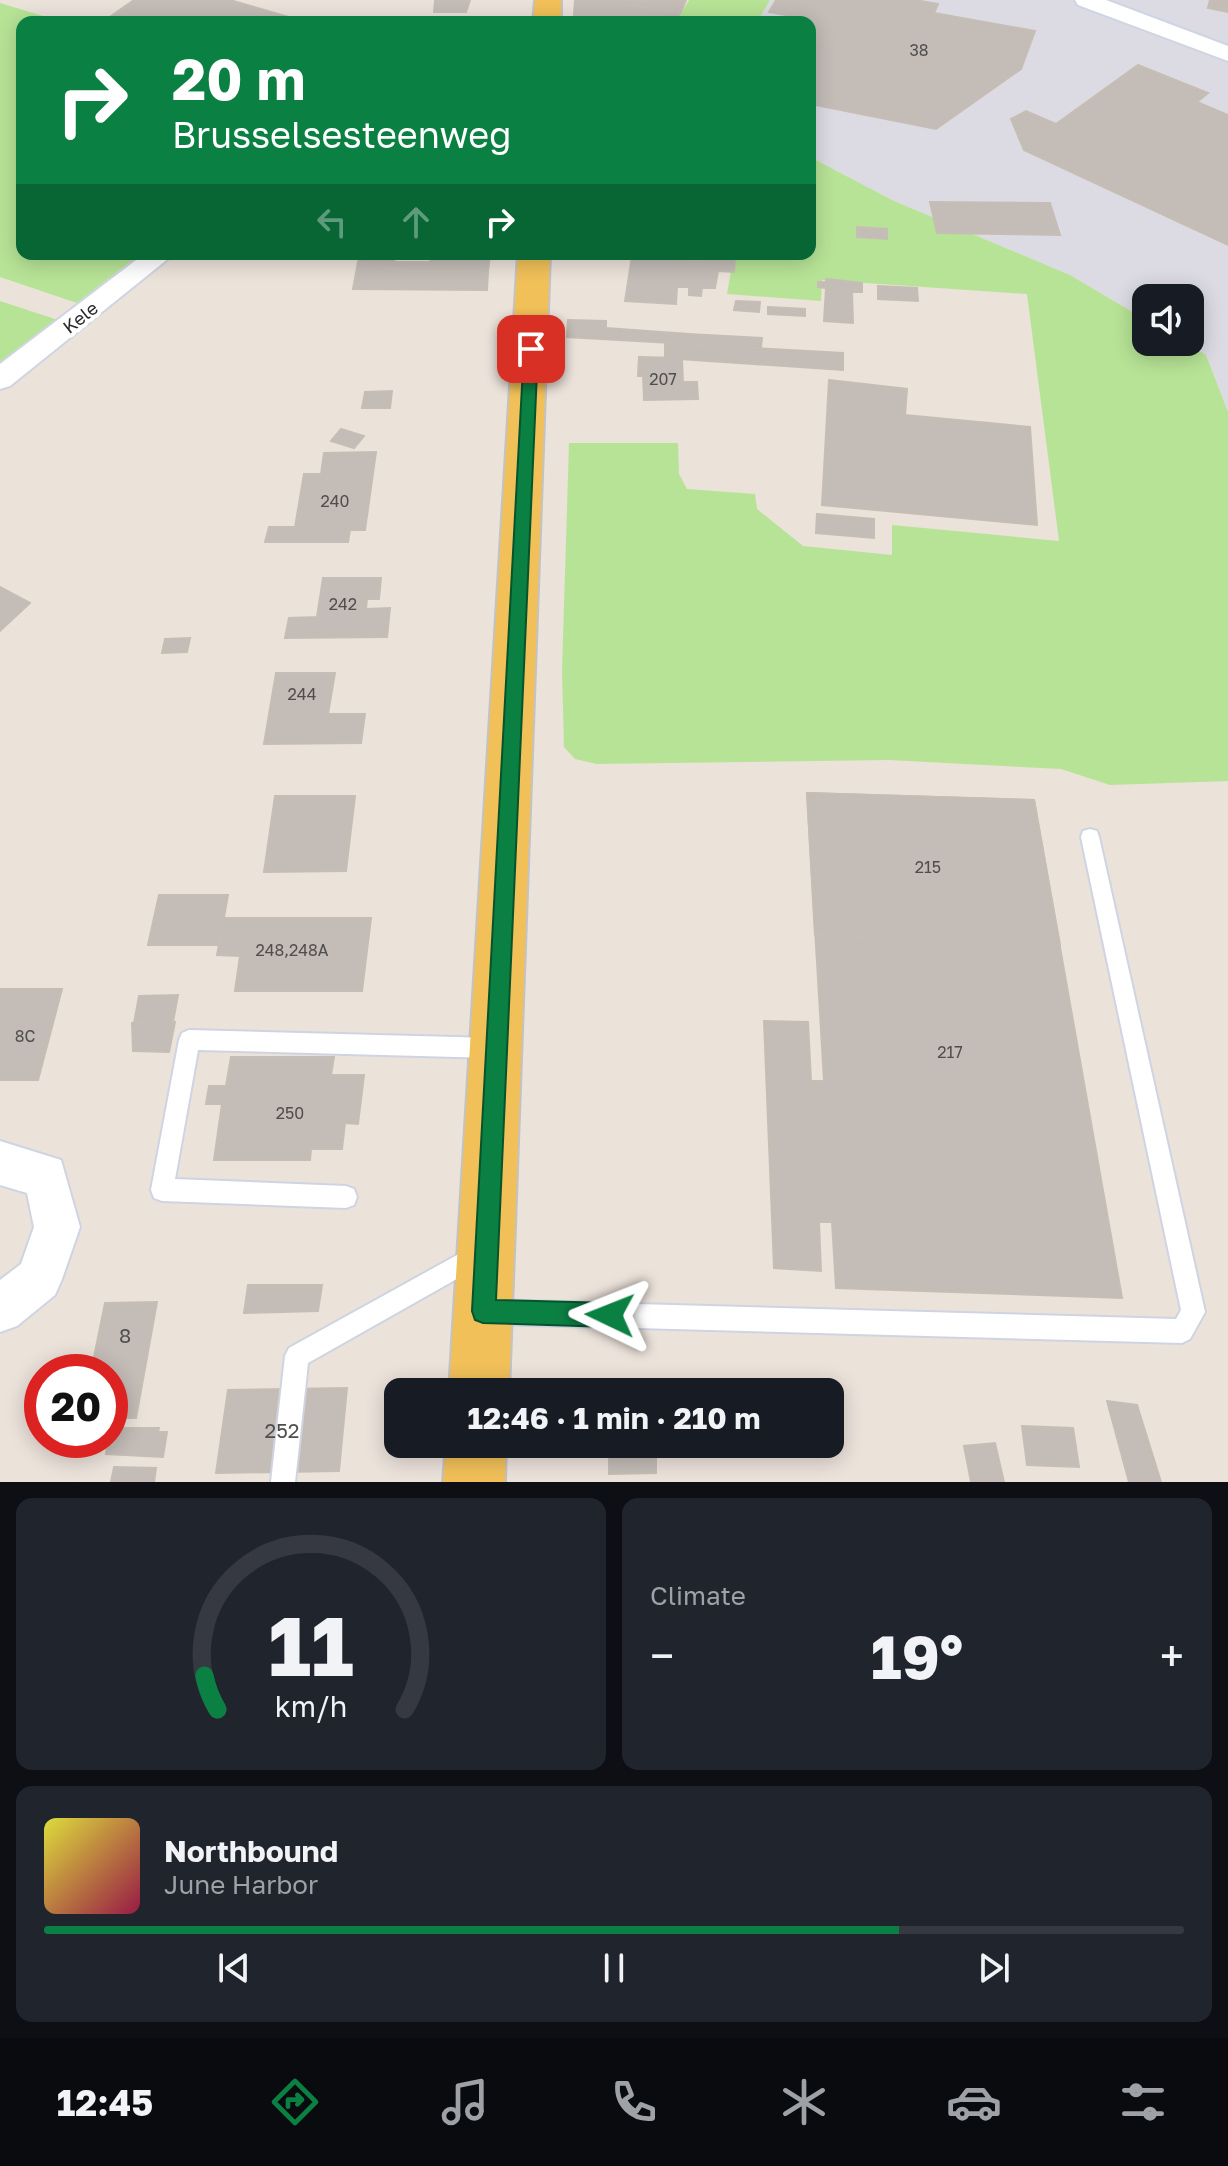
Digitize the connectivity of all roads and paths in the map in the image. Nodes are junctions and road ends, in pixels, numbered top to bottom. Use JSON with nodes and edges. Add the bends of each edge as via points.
{"nodes":[{"id":1,"x":1086,"y":0,"type":"edge"},
{"id":2,"x":1228,"y":54,"type":"edge"},
{"id":3,"x":153,"y":260,"type":"edge"},
{"id":4,"x":534,"y":260,"type":"edge"},
{"id":5,"x":0,"y":379,"type":"edge"},
{"id":6,"x":1090,"y":837,"type":"dead end"},
{"id":7,"x":496,"y":1048,"type":"junction"},
{"id":8,"x":0,"y":1163,"type":"edge"},
{"id":9,"x":346,"y":1197,"type":"dead end"},
{"id":10,"x":486,"y":1250,"type":"junction"},
{"id":11,"x":0,"y":1309,"type":"edge"},
{"id":12,"x":483,"y":1311,"type":"junction"},
{"id":13,"x":480,"y":1378,"type":"edge"},
{"id":14,"x":475,"y":1458,"type":"edge"},
{"id":15,"x":283,"y":1482,"type":"edge"},
{"id":16,"x":474,"y":1482,"type":"edge"}],
"edges":[{"from":1,"to":2,"type":"street"},
{"from":3,"to":5,"type":"street","name":"Kele"},
{"from":4,"to":7,"type":"main road"},
{"from":6,"to":12,"type":"lane","via":[[1193,1312],[1182,1331]]},
{"from":7,"to":9,"type":"lane","via":[[189,1040],[162,1190]]},
{"from":7,"to":10,"type":"main road"},
{"from":8,"to":11,"type":"street","via":[[45,1176],[57,1227],[39,1279]]},
{"from":10,"to":12,"type":"main road"},
{"from":10,"to":15,"type":"lane","via":[[297,1356]]},
{"from":12,"to":13,"type":"main road"},
{"from":14,"to":16,"type":"main road"}]}
